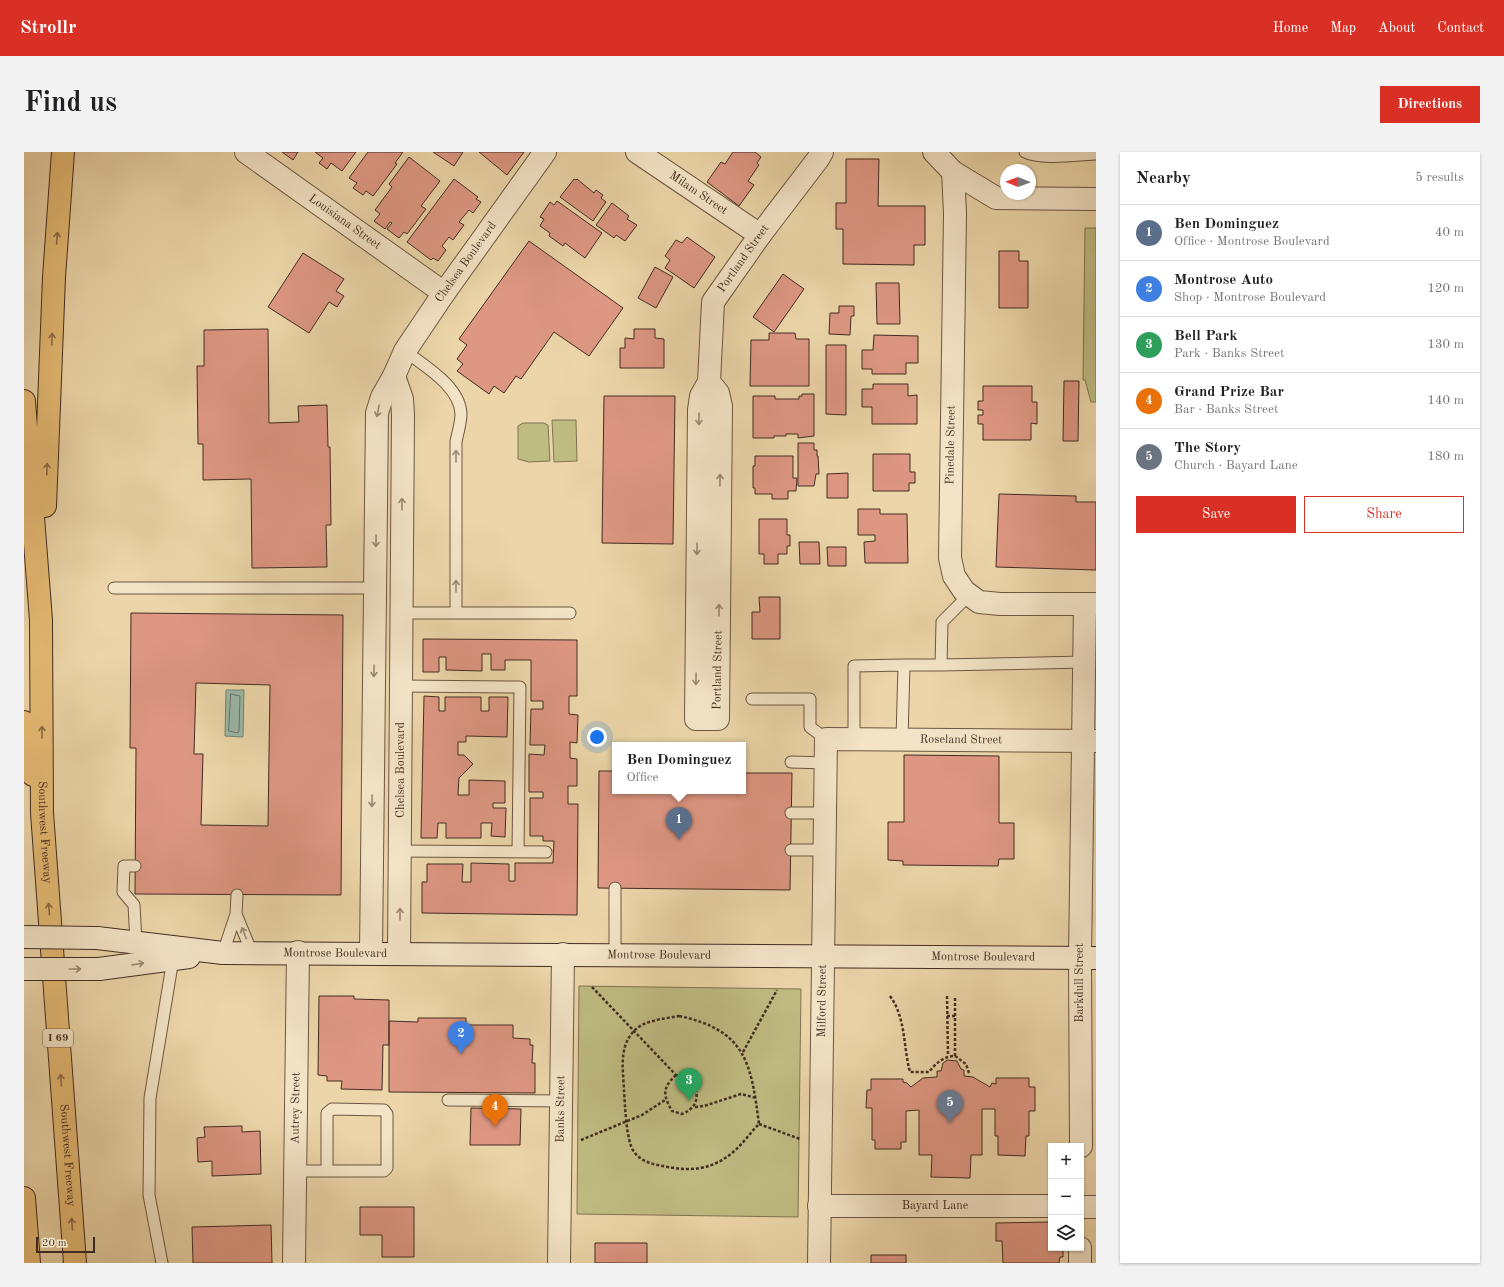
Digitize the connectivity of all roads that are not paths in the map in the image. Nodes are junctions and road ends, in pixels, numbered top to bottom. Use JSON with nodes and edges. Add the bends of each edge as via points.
{"nodes":[{"id":1,"x":63,"y":152,"type":"edge"},
{"id":2,"x":246,"y":152,"type":"edge"},
{"id":3,"x":545,"y":152,"type":"edge"},
{"id":4,"x":637,"y":152,"type":"edge"},
{"id":5,"x":822,"y":152,"type":"edge"},
{"id":6,"x":934,"y":152,"type":"edge"},
{"id":7,"x":1025,"y":152,"type":"edge"},
{"id":8,"x":1096,"y":154,"type":"edge"},
{"id":9,"x":953,"y":172,"type":"junction"},
{"id":10,"x":1096,"y":199,"type":"edge"},
{"id":11,"x":760,"y":235,"type":"junction"},
{"id":12,"x":444,"y":293,"type":"junction"},
{"id":13,"x":405,"y":351,"type":"junction"},
{"id":14,"x":394,"y":376,"type":"junction"},
{"id":15,"x":709,"y":382,"type":"junction"},
{"id":16,"x":24,"y":401,"type":"edge"},
{"id":17,"x":114,"y":588,"type":"dead end"},
{"id":18,"x":375,"y":588,"type":"junction"},
{"id":19,"x":402,"y":588,"type":"junction"},
{"id":20,"x":969,"y":595,"type":"junction"},
{"id":21,"x":1090,"y":604,"type":"edge"},
{"id":22,"x":402,"y":613,"type":"junction"},
{"id":23,"x":456,"y":613,"type":"junction"},
{"id":24,"x":570,"y":613,"type":"dead end"},
{"id":25,"x":41,"y":620,"type":"junction"},
{"id":26,"x":1085,"y":662,"type":"junction"},
{"id":27,"x":904,"y":665,"type":"junction"},
{"id":28,"x":941,"y":665,"type":"junction"},
{"id":29,"x":401,"y":686,"type":"junction"},
{"id":30,"x":752,"y":699,"type":"dead end"},
{"id":31,"x":24,"y":722,"type":"edge"},
{"id":32,"x":826,"y":739,"type":"junction"},
{"id":33,"x":854,"y":739,"type":"junction"},
{"id":34,"x":902,"y":739,"type":"junction"},
{"id":35,"x":1090,"y":741,"type":"edge"},
{"id":36,"x":791,"y":762,"type":"dead end"},
{"id":37,"x":826,"y":763,"type":"junction"},
{"id":38,"x":42,"y":813,"type":"junction"},
{"id":39,"x":791,"y":813,"type":"dead end"},
{"id":40,"x":825,"y":813,"type":"junction"},
{"id":41,"x":791,"y":850,"type":"dead end"},
{"id":42,"x":824,"y":850,"type":"junction"},
{"id":43,"x":400,"y":851,"type":"junction"},
{"id":44,"x":518,"y":852,"type":"junction"},
{"id":45,"x":546,"y":852,"type":"dead end"},
{"id":46,"x":135,"y":866,"type":"dead end"},
{"id":47,"x":615,"y":888,"type":"dead end"},
{"id":48,"x":237,"y":895,"type":"dead end"},
{"id":49,"x":236,"y":914,"type":"junction"},
{"id":50,"x":24,"y":937,"type":"edge"},
{"id":51,"x":136,"y":943,"type":"junction"},
{"id":52,"x":298,"y":952,"type":"junction"},
{"id":53,"x":223,"y":953,"type":"junction"},
{"id":54,"x":252,"y":953,"type":"junction"},
{"id":55,"x":371,"y":953,"type":"junction"},
{"id":56,"x":399,"y":953,"type":"junction"},
{"id":57,"x":563,"y":954,"type":"junction"},
{"id":58,"x":615,"y":954,"type":"junction"},
{"id":59,"x":822,"y":956,"type":"junction"},
{"id":60,"x":1088,"y":958,"type":"edge"},
{"id":61,"x":173,"y":959,"type":"junction"},
{"id":62,"x":24,"y":969,"type":"edge"},
{"id":63,"x":448,"y":1100,"type":"dead end"},
{"id":64,"x":561,"y":1101,"type":"junction"},
{"id":65,"x":1081,"y":1143,"type":"edge"},
{"id":66,"x":295,"y":1171,"type":"junction"},
{"id":67,"x":327,"y":1171,"type":"junction"},
{"id":68,"x":24,"y":1198,"type":"edge"},
{"id":69,"x":819,"y":1206,"type":"junction"},
{"id":70,"x":1048,"y":1206,"type":"edge"},
{"id":71,"x":1084,"y":1207,"type":"edge"},
{"id":72,"x":1096,"y":1207,"type":"edge"},
{"id":73,"x":1080,"y":1251,"type":"edge"},
{"id":74,"x":29,"y":1263,"type":"edge"},
{"id":75,"x":75,"y":1263,"type":"edge"},
{"id":76,"x":162,"y":1263,"type":"edge"},
{"id":77,"x":294,"y":1263,"type":"edge"},
{"id":78,"x":559,"y":1263,"type":"edge"},
{"id":79,"x":819,"y":1263,"type":"edge"},
{"id":80,"x":1080,"y":1263,"type":"edge"}],
"edges":[{"from":25,"to":1,"type":"highway","one_way":true,"via":[[54,277]]},
{"from":2,"to":12,"type":"street","name":"Louisiana Street"},
{"from":3,"to":12,"type":"street","name":"Chelsea Boulevard"},
{"from":4,"to":11,"type":"street","name":"Milam Street"},
{"from":5,"to":11,"type":"street","name":"Portland Street"},
{"from":6,"to":9,"type":"street"},
{"from":7,"to":8,"type":"lane","via":[[1029,155],[1044,156]]},
{"from":9,"to":10,"type":"street","via":[[996,198]]},
{"from":9,"to":20,"type":"street","name":"Pinedale Street","via":[[955,213],[950,558],[954,576]]},
{"from":11,"to":15,"type":"street","name":"Portland Street","via":[[713,302]]},
{"from":12,"to":13,"type":"street","name":"Chelsea Boulevard"},
{"from":13,"to":14,"type":"street","name":"Chelsea Boulevard"},
{"from":23,"to":13,"type":"lane","one_way":true,"via":[[456,441],[461,413],[453,391],[447,383]]},
{"from":14,"to":18,"type":"street","name":"Chelsea Boulevard","one_way":true,"via":[[382,397],[377,413]]},
{"from":19,"to":14,"type":"street","name":"Chelsea Boulevard","one_way":true,"via":[[403,415],[402,399]]},
{"from":15,"to":15,"type":"street","name":"Portland Street","one_way":true,"via":[[701,396],[699,410],[696,719],[718,719],[721,406],[718,393]]},
{"from":16,"to":25,"type":"highway","name":"Southwest Freeway","number":"I 69"},
{"from":17,"to":18,"type":"lane"},
{"from":18,"to":19,"type":"street"},
{"from":18,"to":55,"type":"street","name":"Chelsea Boulevard","one_way":true},
{"from":19,"to":22,"type":"street","name":"Chelsea Boulevard"},
{"from":20,"to":21,"type":"street","name":"Pinedale Street","via":[[979,602],[1000,604]]},
{"from":20,"to":28,"type":"lane","via":[[942,622]]},
{"from":21,"to":26,"type":"street","name":"Barkdull Street"},
{"from":22,"to":23,"type":"lane"},
{"from":22,"to":29,"type":"street","name":"Chelsea Boulevard"},
{"from":23,"to":24,"type":"lane"},
{"from":38,"to":25,"type":"highway","name":"Southwest Freeway","number":"I 69","one_way":true},
{"from":26,"to":28,"type":"lane"},
{"from":26,"to":35,"type":"street","name":"Barkdull Street"},
{"from":27,"to":28,"type":"lane"},
{"from":27,"to":33,"type":"lane","via":[[854,666]]},
{"from":27,"to":34,"type":"lane"},
{"from":29,"to":43,"type":"street","name":"Chelsea Boulevard"},
{"from":29,"to":44,"type":"lane","via":[[520,687]]},
{"from":30,"to":32,"type":"lane","via":[[810,699],[810,727]]},
{"from":31,"to":38,"type":"highway"},
{"from":32,"to":33,"type":"street","name":"Roseland Street"},
{"from":32,"to":37,"type":"street","name":"Milford Street"},
{"from":33,"to":34,"type":"street","name":"Roseland Street"},
{"from":34,"to":35,"type":"street","name":"Roseland Street"},
{"from":35,"to":60,"type":"street","name":"Barkdull Street"},
{"from":36,"to":37,"type":"lane"},
{"from":37,"to":40,"type":"street","name":"Milford Street"},
{"from":75,"to":38,"type":"highway","name":"Southwest Freeway","number":"I 69","one_way":true},
{"from":39,"to":40,"type":"lane"},
{"from":40,"to":42,"type":"street","name":"Milford Street"},
{"from":41,"to":42,"type":"lane"},
{"from":42,"to":59,"type":"street","name":"Milford Street"},
{"from":43,"to":44,"type":"lane"},
{"from":56,"to":43,"type":"street","name":"Chelsea Boulevard","one_way":true},
{"from":44,"to":45,"type":"lane"},
{"from":46,"to":51,"type":"lane","via":[[124,866],[123,892],[134,905]]},
{"from":47,"to":58,"type":"lane"},
{"from":48,"to":49,"type":"lane"},
{"from":49,"to":53,"type":"lane"},
{"from":54,"to":49,"type":"lane","one_way":true},
{"from":50,"to":51,"type":"street","name":"Montrose Boulevard","bridge":true,"via":[[97,938]]},
{"from":51,"to":53,"type":"street","name":"Montrose Boulevard"},
{"from":52,"to":54,"type":"street","name":"Montrose Boulevard"},
{"from":52,"to":55,"type":"street","name":"Montrose Boulevard"},
{"from":52,"to":66,"type":"street","name":"Autrey Street"},
{"from":53,"to":54,"type":"street","name":"Montrose Boulevard"},
{"from":53,"to":61,"type":"street","name":"Montrose Boulevard"},
{"from":55,"to":56,"type":"street","name":"Montrose Boulevard"},
{"from":56,"to":57,"type":"street","name":"Montrose Boulevard"},
{"from":57,"to":58,"type":"street","name":"Montrose Boulevard"},
{"from":57,"to":64,"type":"street","name":"Banks Street"},
{"from":58,"to":59,"type":"street","name":"Montrose Boulevard"},
{"from":59,"to":60,"type":"street","name":"Montrose Boulevard"},
{"from":59,"to":69,"type":"street","name":"Milford Street"},
{"from":60,"to":65,"type":"street","name":"Barkdull Street"},
{"from":62,"to":61,"type":"street","name":"Montrose Boulevard","one_way":true,"bridge":true,"via":[[99,969]]},
{"from":61,"to":76,"type":"lane","via":[[150,1098],[149,1195]]},
{"from":63,"to":64,"type":"lane"},
{"from":64,"to":78,"type":"street","name":"Banks Street"},
{"from":66,"to":67,"type":"lane"},
{"from":66,"to":77,"type":"street","name":"Autrey Street"},
{"from":67,"to":67,"type":"lane","via":[[384,1171],[387,1168],[388,1114],[384,1110],[332,1109],[327,1113]]},
{"from":68,"to":74,"type":"highway"},
{"from":69,"to":70,"type":"street","name":"Bayard Lane"},
{"from":69,"to":79,"type":"street","name":"Milford Street"},
{"from":71,"to":72,"type":"street"},
{"from":73,"to":80,"type":"street"}]}
